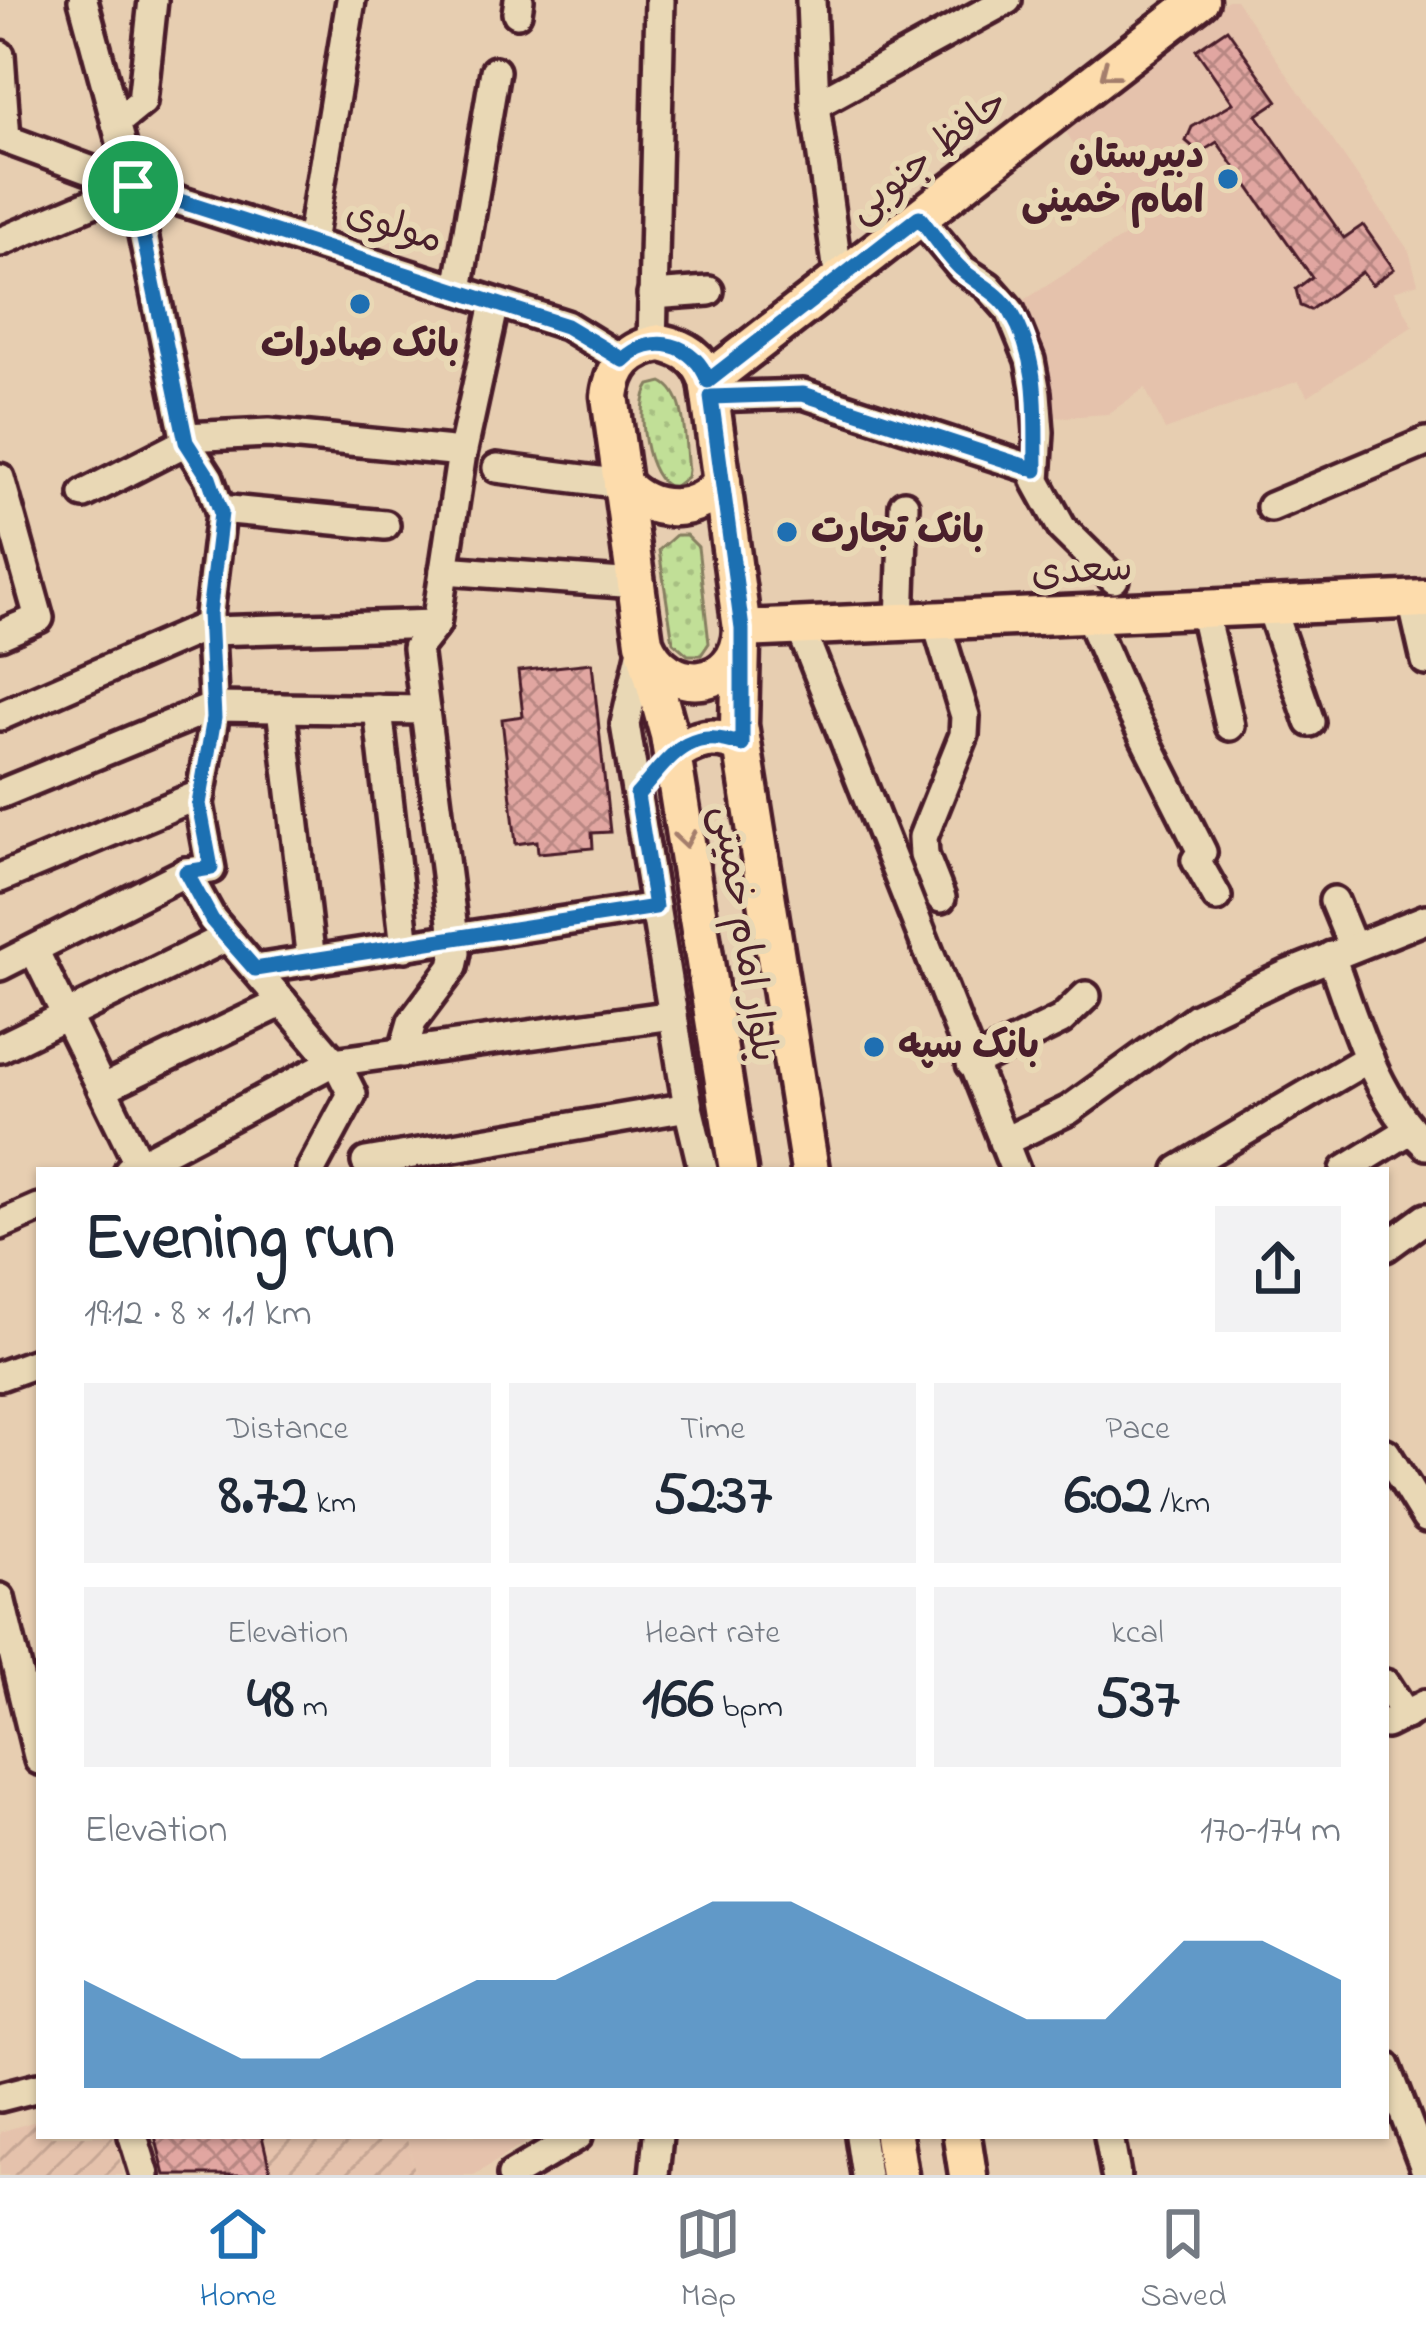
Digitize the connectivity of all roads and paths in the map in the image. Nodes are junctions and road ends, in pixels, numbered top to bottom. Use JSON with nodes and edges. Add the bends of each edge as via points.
{"nodes":[{"id":1,"x":83,"y":0,"type":"edge"},
{"id":2,"x":153,"y":0,"type":"edge"},
{"id":3,"x":351,"y":0,"type":"edge"},
{"id":4,"x":660,"y":0,"type":"edge"},
{"id":5,"x":811,"y":0,"type":"edge"},
{"id":6,"x":1007,"y":0,"type":"edge"},
{"id":7,"x":1184,"y":5,"type":"edge"},
{"id":8,"x":0,"y":55,"type":"edge"},
{"id":9,"x":495,"y":70,"type":"dead end"},
{"id":10,"x":814,"y":105,"type":"junction"},
{"id":11,"x":116,"y":123,"type":"junction"},
{"id":12,"x":3,"y":138,"type":"edge"},
{"id":13,"x":133,"y":186,"type":"junction"},
{"id":14,"x":919,"y":217,"type":"junction"},
{"id":15,"x":0,"y":242,"type":"edge"},
{"id":16,"x":311,"y":242,"type":"junction"},
{"id":17,"x":839,"y":280,"type":"junction"},
{"id":18,"x":458,"y":290,"type":"junction"},
{"id":19,"x":709,"y":291,"type":"dead end"},
{"id":20,"x":652,"y":296,"type":"junction"},
{"id":21,"x":495,"y":303,"type":"junction"},
{"id":22,"x":638,"y":353,"type":"junction"},
{"id":23,"x":709,"y":389,"type":"junction"},
{"id":24,"x":186,"y":440,"type":"junction"},
{"id":25,"x":1426,"y":442,"type":"edge"},
{"id":26,"x":462,"y":452,"type":"junction"},
{"id":27,"x":497,"y":468,"type":"dead end"},
{"id":28,"x":1036,"y":470,"type":"junction"},
{"id":29,"x":0,"y":478,"type":"edge"},
{"id":30,"x":722,"y":481,"type":"junction"},
{"id":31,"x":622,"y":484,"type":"junction"},
{"id":32,"x":84,"y":494,"type":"dead end"},
{"id":33,"x":904,"y":505,"type":"dead end"},
{"id":34,"x":1271,"y":507,"type":"dead end"},
{"id":35,"x":220,"y":509,"type":"junction"},
{"id":36,"x":385,"y":525,"type":"dead end"},
{"id":37,"x":730,"y":536,"type":"junction"},
{"id":38,"x":634,"y":568,"type":"junction"},
{"id":39,"x":444,"y":570,"type":"junction"},
{"id":40,"x":1114,"y":579,"type":"dead end"},
{"id":41,"x":1419,"y":599,"type":"edge"},
{"id":42,"x":1270,"y":606,"type":"junction"},
{"id":43,"x":1203,"y":609,"type":"junction"},
{"id":44,"x":1088,"y":614,"type":"junction"},
{"id":45,"x":918,"y":621,"type":"junction"},
{"id":46,"x":436,"y":624,"type":"junction"},
{"id":47,"x":800,"y":627,"type":"junction"},
{"id":48,"x":209,"y":628,"type":"junction"},
{"id":49,"x":0,"y":634,"type":"edge"},
{"id":50,"x":741,"y":637,"type":"junction"},
{"id":51,"x":644,"y":642,"type":"junction"},
{"id":52,"x":1426,"y":661,"type":"edge"},
{"id":53,"x":213,"y":707,"type":"junction"},
{"id":54,"x":281,"y":708,"type":"junction"},
{"id":55,"x":377,"y":709,"type":"junction"},
{"id":56,"x":425,"y":710,"type":"junction"},
{"id":57,"x":0,"y":716,"type":"edge"},
{"id":58,"x":1310,"y":722,"type":"dead end"},
{"id":59,"x":1230,"y":726,"type":"dead end"},
{"id":60,"x":742,"y":745,"type":"junction"},
{"id":61,"x":672,"y":755,"type":"junction"},
{"id":62,"x":0,"y":794,"type":"edge"},
{"id":63,"x":201,"y":794,"type":"junction"},
{"id":64,"x":637,"y":795,"type":"junction"},
{"id":65,"x":186,"y":872,"type":"junction"},
{"id":66,"x":0,"y":878,"type":"edge"},
{"id":67,"x":941,"y":898,"type":"dead end"},
{"id":68,"x":1216,"y":898,"type":"dead end"},
{"id":69,"x":1334,"y":901,"type":"dead end"},
{"id":70,"x":655,"y":907,"type":"junction"},
{"id":71,"x":1426,"y":919,"type":"edge"},
{"id":72,"x":227,"y":938,"type":"junction"},
{"id":73,"x":455,"y":940,"type":"junction"},
{"id":74,"x":405,"y":947,"type":"junction"},
{"id":75,"x":34,"y":950,"type":"junction"},
{"id":76,"x":1342,"y":952,"type":"junction"},
{"id":77,"x":311,"y":961,"type":"junction"},
{"id":78,"x":0,"y":966,"type":"edge"},
{"id":79,"x":255,"y":969,"type":"junction"},
{"id":80,"x":1086,"y":996,"type":"dead end"},
{"id":81,"x":283,"y":1002,"type":"junction"},
{"id":82,"x":673,"y":1015,"type":"junction"},
{"id":83,"x":67,"y":1016,"type":"junction"},
{"id":84,"x":0,"y":1048,"type":"edge"},
{"id":85,"x":403,"y":1052,"type":"junction"},
{"id":86,"x":1369,"y":1058,"type":"junction"},
{"id":87,"x":333,"y":1062,"type":"junction"},
{"id":88,"x":971,"y":1064,"type":"junction"},
{"id":89,"x":102,"y":1089,"type":"junction"},
{"id":90,"x":688,"y":1107,"type":"junction"},
{"id":91,"x":1418,"y":1137,"type":"edge"},
{"id":92,"x":1004,"y":1142,"type":"junction"},
{"id":93,"x":318,"y":1159,"type":"edge"},
{"id":94,"x":378,"y":1166,"type":"edge"},
{"id":95,"x":137,"y":1167,"type":"edge"},
{"id":96,"x":139,"y":1167,"type":"edge"},
{"id":97,"x":702,"y":1167,"type":"edge"},
{"id":98,"x":738,"y":1167,"type":"edge"},
{"id":99,"x":810,"y":1167,"type":"edge"},
{"id":100,"x":1014,"y":1167,"type":"edge"},
{"id":101,"x":1184,"y":1167,"type":"edge"},
{"id":102,"x":1352,"y":1167,"type":"edge"},
{"id":103,"x":36,"y":1209,"type":"edge"},
{"id":104,"x":1426,"y":1218,"type":"edge"},
{"id":105,"x":0,"y":1225,"type":"edge"},
{"id":106,"x":1389,"y":1245,"type":"edge"},
{"id":107,"x":36,"y":1363,"type":"edge"},
{"id":108,"x":0,"y":1376,"type":"edge"},
{"id":109,"x":1389,"y":1459,"type":"edge"},
{"id":110,"x":1426,"y":1518,"type":"edge"},
{"id":111,"x":0,"y":1598,"type":"edge"},
{"id":112,"x":1389,"y":1688,"type":"edge"},
{"id":113,"x":1406,"y":1714,"type":"edge"},
{"id":114,"x":36,"y":1748,"type":"edge"},
{"id":115,"x":1389,"y":2074,"type":"edge"},
{"id":116,"x":36,"y":2088,"type":"edge"},
{"id":117,"x":0,"y":2097,"type":"edge"},
{"id":118,"x":135,"y":2139,"type":"edge"},
{"id":119,"x":573,"y":2139,"type":"edge"},
{"id":120,"x":658,"y":2139,"type":"edge"},
{"id":121,"x":860,"y":2139,"type":"edge"},
{"id":122,"x":893,"y":2139,"type":"edge"},
{"id":123,"x":962,"y":2139,"type":"edge"},
{"id":124,"x":1110,"y":2139,"type":"edge"},
{"id":125,"x":1426,"y":2170,"type":"edge"},
{"id":126,"x":514,"y":2174,"type":"edge"},
{"id":127,"x":145,"y":2175,"type":"edge"},
{"id":128,"x":654,"y":2175,"type":"edge"},
{"id":129,"x":866,"y":2175,"type":"edge"},
{"id":130,"x":899,"y":2175,"type":"edge"},
{"id":131,"x":968,"y":2175,"type":"edge"},
{"id":132,"x":1116,"y":2175,"type":"edge"}],
"edges":[{"from":1,"to":11,"type":"street"},
{"from":2,"to":11,"type":"street","via":[[142,102]]},
{"from":3,"to":16,"type":"street"},
{"from":4,"to":20,"type":"street"},
{"from":5,"to":10,"type":"street"},
{"from":6,"to":10,"type":"street"},
{"from":7,"to":14,"type":"main road","name":"حافظ جنوبی","one_way":true},
{"from":8,"to":12,"type":"street"},
{"from":9,"to":18,"type":"street"},
{"from":10,"to":17,"type":"street"},
{"from":11,"to":13,"type":"street"},
{"from":12,"to":13,"type":"street","name":"مولوی"},
{"from":13,"to":15,"type":"street"},
{"from":13,"to":16,"type":"street","name":"مولوی"},
{"from":13,"to":24,"type":"street"},
{"from":14,"to":17,"type":"main road","name":"حافظ جنوبی"},
{"from":14,"to":28,"type":"street","via":[[1010,310],[1036,393]]},
{"from":16,"to":18,"type":"street","name":"مولوی"},
{"from":17,"to":23,"type":"main road","name":"حافظ جنوبی"},
{"from":18,"to":21,"type":"street","name":"مولوی"},
{"from":19,"to":20,"type":"street"},
{"from":20,"to":22,"type":"street"},
{"from":21,"to":22,"type":"street","name":"مولوی"},
{"from":21,"to":26,"type":"street"},
{"from":22,"to":23,"type":"main road","via":[[677,346],[703,367]]},
{"from":22,"to":31,"type":"main road","via":[[612,380],[610,396]]},
{"from":23,"to":28,"type":"street","via":[[803,394]]},
{"from":23,"to":30,"type":"main road"},
{"from":24,"to":26,"type":"street","via":[[269,434]]},
{"from":24,"to":32,"type":"street"},
{"from":24,"to":35,"type":"street"},
{"from":25,"to":34,"type":"street"},
{"from":26,"to":39,"type":"street"},
{"from":27,"to":31,"type":"street"},
{"from":28,"to":40,"type":"street","via":[[1062,527]]},
{"from":29,"to":49,"type":"street","via":[[39,618]]},
{"from":30,"to":31,"type":"main road","via":[[704,501],[676,508],[643,502]]},
{"from":30,"to":37,"type":"main road"},
{"from":31,"to":38,"type":"main road"},
{"from":33,"to":45,"type":"street"},
{"from":35,"to":36,"type":"street"},
{"from":35,"to":48,"type":"street"},
{"from":37,"to":38,"type":"main road","via":[[708,522],[676,519],[646,531]]},
{"from":37,"to":50,"type":"main road"},
{"from":38,"to":39,"type":"street"},
{"from":38,"to":51,"type":"main road"},
{"from":39,"to":46,"type":"street"},
{"from":41,"to":42,"type":"main road","name":"سعدی"},
{"from":41,"to":52,"type":"street"},
{"from":42,"to":43,"type":"main road","name":"سعدی"},
{"from":42,"to":58,"type":"street"},
{"from":43,"to":44,"type":"main road","name":"سعدی"},
{"from":43,"to":59,"type":"street"},
{"from":44,"to":45,"type":"main road","name":"سعدی"},
{"from":44,"to":68,"type":"street","via":[[1202,852],[1196,860]]},
{"from":45,"to":47,"type":"main road","name":"سعدی"},
{"from":45,"to":67,"type":"street","via":[[965,716],[923,837]]},
{"from":46,"to":48,"type":"street"},
{"from":46,"to":56,"type":"street","via":[[417,648]]},
{"from":47,"to":50,"type":"main road","name":"سعدی"},
{"from":47,"to":88,"type":"street"},
{"from":48,"to":53,"type":"street"},
{"from":48,"to":57,"type":"street"},
{"from":50,"to":51,"type":"main road","via":[[723,671],[692,681],[662,670]]},
{"from":50,"to":60,"type":"main road","name":"بلوار امام خمینی"},
{"from":51,"to":61,"type":"main road","name":"بلوار امام خمینی"},
{"from":51,"to":64,"type":"street","via":[[625,724]]},
{"from":53,"to":54,"type":"street"},
{"from":53,"to":62,"type":"street"},
{"from":53,"to":63,"type":"street"},
{"from":54,"to":55,"type":"street"},
{"from":54,"to":77,"type":"street"},
{"from":55,"to":56,"type":"street"},
{"from":55,"to":74,"type":"street"},
{"from":56,"to":73,"type":"street"},
{"from":60,"to":61,"type":"main road","via":[[702,738]]},
{"from":60,"to":99,"type":"main road","name":"بلوار امام خمینی"},
{"from":61,"to":64,"type":"street"},
{"from":61,"to":98,"type":"main road","name":"بلوار امام خمینی","one_way":true},
{"from":63,"to":65,"type":"street","via":[[211,868]]},
{"from":63,"to":66,"type":"street"},
{"from":64,"to":70,"type":"street"},
{"from":65,"to":72,"type":"street"},
{"from":65,"to":75,"type":"street"},
{"from":69,"to":76,"type":"street"},
{"from":70,"to":73,"type":"street"},
{"from":70,"to":82,"type":"street"},
{"from":71,"to":76,"type":"street"},
{"from":72,"to":79,"type":"street"},
{"from":72,"to":83,"type":"street"},
{"from":73,"to":74,"type":"street"},
{"from":73,"to":85,"type":"street","via":[[453,967],[412,1022]]},
{"from":74,"to":77,"type":"street"},
{"from":75,"to":78,"type":"street"},
{"from":75,"to":83,"type":"street"},
{"from":76,"to":86,"type":"street"},
{"from":76,"to":92,"type":"street","via":[[1196,1018],[1069,1110]]},
{"from":77,"to":79,"type":"street"},
{"from":79,"to":81,"type":"street"},
{"from":80,"to":88,"type":"street","via":[[1060,1020]]},
{"from":81,"to":87,"type":"street"},
{"from":81,"to":89,"type":"street"},
{"from":82,"to":85,"type":"street"},
{"from":82,"to":90,"type":"street"},
{"from":83,"to":84,"type":"street"},
{"from":83,"to":89,"type":"street"},
{"from":85,"to":87,"type":"street"},
{"from":86,"to":91,"type":"street","via":[[1401,1122]]},
{"from":86,"to":101,"type":"street"},
{"from":87,"to":93,"type":"street","via":[[352,1094]]},
{"from":87,"to":96,"type":"street"},
{"from":88,"to":92,"type":"street"},
{"from":89,"to":95,"type":"street"},
{"from":90,"to":94,"type":"street"},
{"from":90,"to":97,"type":"street"},
{"from":91,"to":102,"type":"street"},
{"from":92,"to":100,"type":"street"},
{"from":93,"to":94,"type":"street"},
{"from":103,"to":105,"type":"street"},
{"from":104,"to":106,"type":"street"},
{"from":107,"to":108,"type":"street"},
{"from":109,"to":110,"type":"street"},
{"from":111,"to":114,"type":"street"},
{"from":112,"to":113,"type":"street"},
{"from":115,"to":125,"type":"street"},
{"from":116,"to":117,"type":"street"},
{"from":118,"to":127,"type":"street"},
{"from":119,"to":126,"type":"street"},
{"from":120,"to":128,"type":"street"},
{"from":121,"to":129,"type":"street"},
{"from":122,"to":130,"type":"main road"},
{"from":123,"to":131,"type":"main road"},
{"from":124,"to":132,"type":"street"}]}
